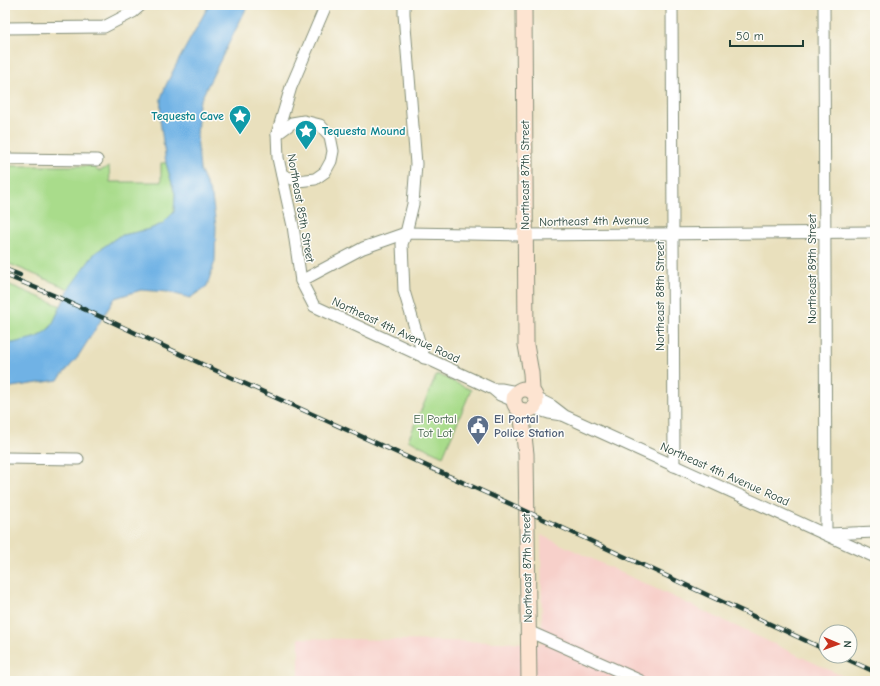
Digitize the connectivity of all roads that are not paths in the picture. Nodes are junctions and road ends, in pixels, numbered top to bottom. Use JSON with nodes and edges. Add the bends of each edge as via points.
{"nodes":[{"id":1,"x":141,"y":5,"type":"edge"},
{"id":2,"x":326,"y":5,"type":"edge"},
{"id":3,"x":404,"y":5,"type":"edge"},
{"id":4,"x":524,"y":5,"type":"edge"},
{"id":5,"x":672,"y":5,"type":"edge"},
{"id":6,"x":824,"y":5,"type":"edge"},
{"id":7,"x":5,"y":28,"type":"edge"},
{"id":8,"x":277,"y":134,"type":"junction"},
{"id":9,"x":5,"y":159,"type":"edge"},
{"id":10,"x":97,"y":160,"type":"dead end"},
{"id":11,"x":282,"y":174,"type":"junction"},
{"id":12,"x":825,"y":232,"type":"junction"},
{"id":13,"x":875,"y":232,"type":"edge"},
{"id":14,"x":406,"y":233,"type":"junction"},
{"id":15,"x":673,"y":234,"type":"junction"},
{"id":16,"x":525,"y":235,"type":"junction"},
{"id":17,"x":301,"y":281,"type":"junction"},
{"id":18,"x":424,"y":358,"type":"junction"},
{"id":19,"x":526,"y":400,"type":"junction"},
{"id":20,"x":5,"y":458,"type":"edge"},
{"id":21,"x":78,"y":459,"type":"dead end"},
{"id":22,"x":674,"y":466,"type":"junction"},
{"id":23,"x":875,"y":532,"type":"edge"},
{"id":24,"x":826,"y":534,"type":"junction"},
{"id":25,"x":875,"y":557,"type":"edge"},
{"id":26,"x":528,"y":631,"type":"junction"},
{"id":27,"x":529,"y":681,"type":"edge"},
{"id":28,"x":641,"y":681,"type":"edge"}],
"edges":[{"from":1,"to":7,"type":"street","via":[[104,27]]},
{"from":2,"to":8,"type":"street","name":"Northeast 85th Street","via":[[291,87]]},
{"from":3,"to":14,"type":"street","via":[[416,164],[413,204]]},
{"from":4,"to":16,"type":"street","name":"Northeast 87th Street"},
{"from":5,"to":15,"type":"street","name":"Northeast 88th Street"},
{"from":6,"to":12,"type":"street","name":"Northeast 89th Street"},
{"from":8,"to":11,"type":"street","name":"Northeast 85th Street"},
{"from":8,"to":11,"type":"street","via":[[292,123],[304,121],[320,125],[330,136],[333,151],[325,172],[315,180],[298,181]]},
{"from":9,"to":10,"type":"street"},
{"from":11,"to":17,"type":"street","name":"Northeast 85th Street"},
{"from":12,"to":13,"type":"street","name":"Northeast 4th Avenue"},
{"from":12,"to":15,"type":"street","name":"Northeast 4th Avenue"},
{"from":12,"to":24,"type":"street","name":"Northeast 89th Street"},
{"from":14,"to":16,"type":"street","name":"Northeast 4th Avenue"},
{"from":14,"to":17,"type":"street","name":"Northeast 4th Avenue","via":[[363,248]]},
{"from":14,"to":18,"type":"street","via":[[402,244],[404,292]]},
{"from":15,"to":16,"type":"street","name":"Northeast 4th Avenue"},
{"from":15,"to":22,"type":"street","name":"Northeast 88th Street"},
{"from":16,"to":19,"type":"street","name":"Northeast 87th Street","via":[[526,345],[522,373]]},
{"from":17,"to":18,"type":"street","name":"Northeast 4th Avenue Road","via":[[314,306]]},
{"from":18,"to":19,"type":"street","name":"Northeast 4th Avenue Road","via":[[493,389],[501,389]]},
{"from":19,"to":22,"type":"street","name":"Northeast 4th Avenue Road","via":[[549,413],[565,416]]},
{"from":19,"to":26,"type":"street","name":"Northeast 87th Street"},
{"from":20,"to":21,"type":"street"},
{"from":22,"to":24,"type":"street","name":"Northeast 4th Avenue Road"},
{"from":23,"to":24,"type":"street"},
{"from":24,"to":25,"type":"street","name":"Northeast 4th Avenue Road"},
{"from":26,"to":27,"type":"street","name":"Northeast 87th Street"},
{"from":26,"to":28,"type":"street"}]}
